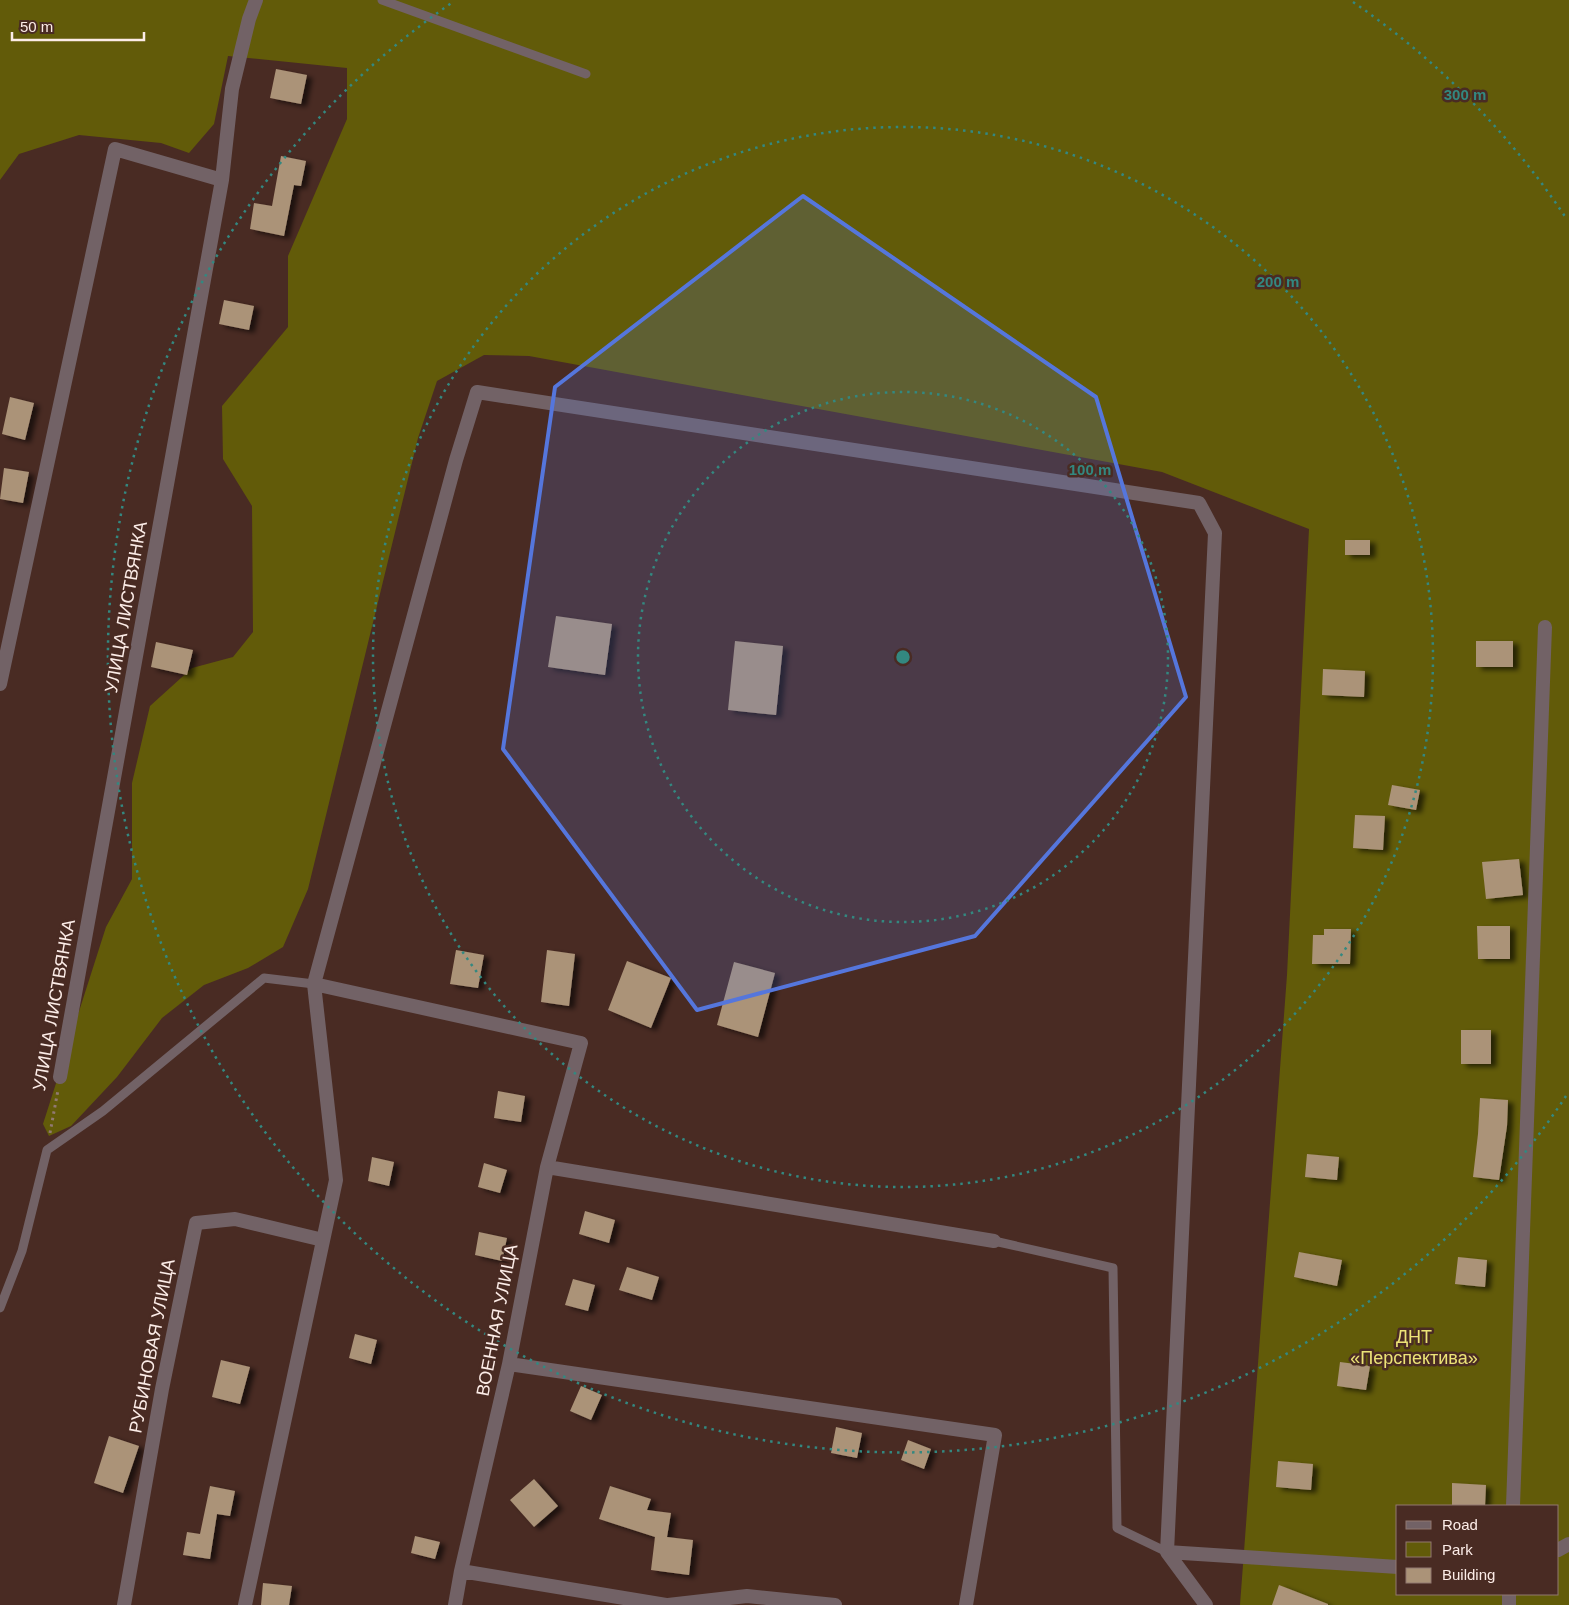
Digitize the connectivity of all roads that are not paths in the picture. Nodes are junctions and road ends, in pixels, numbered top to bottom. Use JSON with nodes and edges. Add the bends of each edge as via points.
{"nodes":[{"id":1,"x":256,"y":0,"type":"edge"},
{"id":2,"x":382,"y":0,"type":"edge"},
{"id":3,"x":586,"y":74,"type":"dead end"},
{"id":4,"x":222,"y":180,"type":"junction"},
{"id":5,"x":1545,"y":627,"type":"dead end"},
{"id":6,"x":0,"y":684,"type":"edge"},
{"id":7,"x":314,"y":984,"type":"junction"},
{"id":8,"x":60,"y":1077,"type":"road end"},
{"id":9,"x":546,"y":1167,"type":"junction"},
{"id":10,"x":323,"y":1240,"type":"junction"},
{"id":11,"x":994,"y":1241,"type":"joint"},
{"id":12,"x":0,"y":1308,"type":"edge"},
{"id":13,"x":509,"y":1364,"type":"junction"},
{"id":14,"x":1513,"y":1505,"type":"edge"},
{"id":15,"x":1167,"y":1552,"type":"junction"},
{"id":16,"x":1396,"y":1567,"type":"edge"},
{"id":17,"x":462,"y":1571,"type":"junction"},
{"id":18,"x":124,"y":1605,"type":"edge"},
{"id":19,"x":245,"y":1605,"type":"edge"},
{"id":20,"x":455,"y":1605,"type":"edge"},
{"id":21,"x":667,"y":1605,"type":"edge"},
{"id":22,"x":835,"y":1605,"type":"edge"},
{"id":23,"x":966,"y":1605,"type":"edge"},
{"id":24,"x":1206,"y":1605,"type":"edge"}],
"edges":[{"from":1,"to":4,"type":"street","name":"УЛИЦА ЛИСТВЯНКА","via":[[232,89]]},
{"from":2,"to":3,"type":"lane"},
{"from":4,"to":6,"type":"street","via":[[115,149]]},
{"from":4,"to":8,"type":"street","name":"УЛИЦА ЛИСТВЯНКА"},
{"from":5,"to":14,"type":"street"},
{"from":7,"to":9,"type":"street","name":"ВОЕННАЯ УЛИЦА","via":[[581,1043]]},
{"from":7,"to":10,"type":"street","via":[[336,1180]]},
{"from":7,"to":12,"type":"lane","via":[[264,978],[103,1111],[47,1150],[22,1251]]},
{"from":7,"to":15,"type":"street","via":[[477,392],[1199,504],[1215,533]]},
{"from":9,"to":11,"type":"street"},
{"from":9,"to":13,"type":"street","name":"ВОЕННАЯ УЛИЦА"},
{"from":10,"to":18,"type":"street","name":"РУБИНОВАЯ УЛИЦА","via":[[235,1219],[196,1223],[162,1389]]},
{"from":10,"to":19,"type":"street"},
{"from":11,"to":15,"type":"lane","via":[[1113,1268],[1117,1528]]},
{"from":13,"to":17,"type":"street","name":"ВОЕННАЯ УЛИЦА"},
{"from":13,"to":23,"type":"street","via":[[995,1435]]},
{"from":15,"to":16,"type":"street"},
{"from":15,"to":24,"type":"street"},
{"from":17,"to":20,"type":"street","name":"ВОЕННАЯ УЛИЦА"},
{"from":17,"to":21,"type":"street"},
{"from":21,"to":22,"type":"street","via":[[747,1596]]}]}
